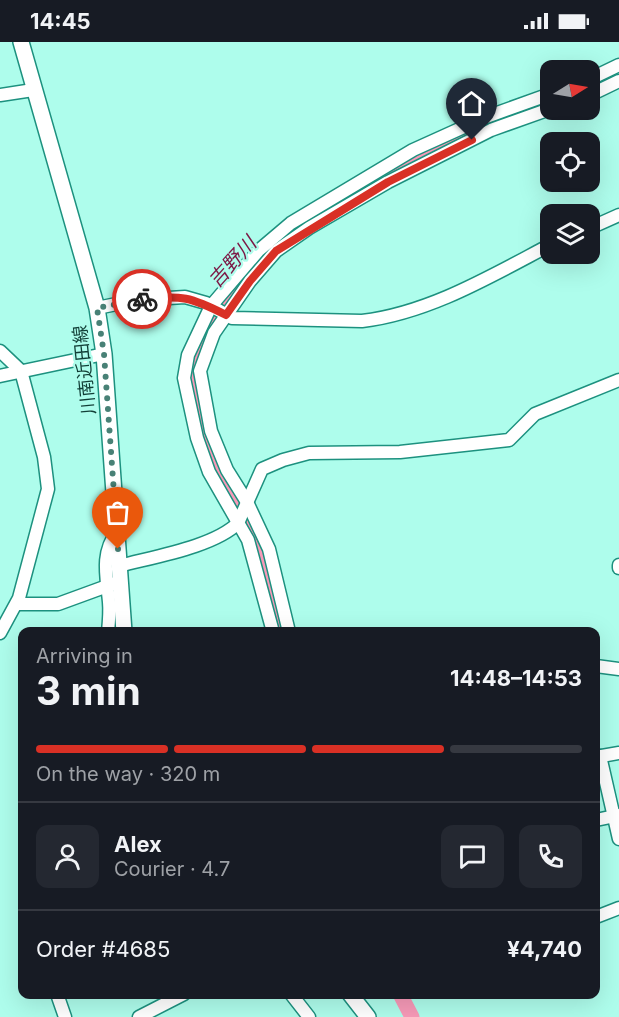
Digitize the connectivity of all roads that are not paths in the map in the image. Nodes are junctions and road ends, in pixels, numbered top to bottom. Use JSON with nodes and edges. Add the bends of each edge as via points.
{"nodes":[{"id":1,"x":21,"y":42,"type":"edge"},
{"id":2,"x":619,"y":65,"type":"edge"},
{"id":3,"x":600,"y":74,"type":"edge"},
{"id":4,"x":619,"y":81,"type":"edge"},
{"id":5,"x":33,"y":90,"type":"junction"},
{"id":6,"x":600,"y":90,"type":"edge"},
{"id":7,"x":0,"y":94,"type":"edge"},
{"id":8,"x":540,"y":98,"type":"edge"},
{"id":9,"x":540,"y":113,"type":"edge"},
{"id":10,"x":619,"y":215,"type":"edge"},
{"id":11,"x":600,"y":224,"type":"edge"},
{"id":12,"x":540,"y":250,"type":"edge"},
{"id":13,"x":97,"y":308,"type":"junction"},
{"id":14,"x":218,"y":311,"type":"junction"},
{"id":15,"x":0,"y":351,"type":"edge"},
{"id":16,"x":104,"y":354,"type":"junction"},
{"id":17,"x":21,"y":371,"type":"junction"},
{"id":18,"x":0,"y":376,"type":"edge"},
{"id":19,"x":619,"y":380,"type":"edge"},
{"id":20,"x":246,"y":504,"type":"junction"},
{"id":21,"x":239,"y":521,"type":"junction"},
{"id":22,"x":117,"y":532,"type":"junction"},
{"id":23,"x":120,"y":574,"type":"junction"},
{"id":24,"x":105,"y":585,"type":"junction"},
{"id":25,"x":17,"y":604,"type":"junction"},
{"id":26,"x":108,"y":627,"type":"edge"},
{"id":27,"x":124,"y":627,"type":"edge"},
{"id":28,"x":272,"y":627,"type":"edge"},
{"id":29,"x":288,"y":627,"type":"edge"},
{"id":30,"x":0,"y":633,"type":"edge"},
{"id":31,"x":600,"y":667,"type":"edge"},
{"id":32,"x":619,"y":669,"type":"edge"},
{"id":33,"x":619,"y":753,"type":"edge"},
{"id":34,"x":600,"y":756,"type":"edge"},
{"id":35,"x":600,"y":763,"type":"edge"},
{"id":36,"x":616,"y":815,"type":"edge"},
{"id":37,"x":600,"y":819,"type":"edge"},
{"id":38,"x":619,"y":839,"type":"edge"},
{"id":39,"x":619,"y":908,"type":"edge"},
{"id":40,"x":600,"y":915,"type":"edge"},
{"id":41,"x":59,"y":999,"type":"edge"},
{"id":42,"x":174,"y":999,"type":"edge"},
{"id":43,"x":295,"y":999,"type":"edge"},
{"id":44,"x":354,"y":999,"type":"edge"},
{"id":45,"x":65,"y":1017,"type":"edge"},
{"id":46,"x":139,"y":1017,"type":"edge"},
{"id":47,"x":309,"y":1017,"type":"edge"},
{"id":48,"x":368,"y":1017,"type":"edge"}],
"edges":[{"from":1,"to":5,"type":"main road","name":"川南近田線"},
{"from":2,"to":3,"type":"street"},
{"from":4,"to":6,"type":"street"},
{"from":5,"to":7,"type":"street"},
{"from":5,"to":13,"type":"main road","name":"川南近田線"},
{"from":8,"to":14,"type":"street","via":[[413,150],[291,223],[258,251]]},
{"from":9,"to":14,"type":"street","via":[[491,130],[388,182],[309,228],[276,251]]},
{"from":10,"to":11,"type":"street"},
{"from":12,"to":14,"type":"street","via":[[482,281],[380,319],[252,320]]},
{"from":13,"to":14,"type":"street","via":[[168,296],[185,297]]},
{"from":13,"to":16,"type":"main road","name":"川南近田線"},
{"from":14,"to":20,"type":"street","via":[[202,360],[201,383],[219,455]]},
{"from":14,"to":21,"type":"street","via":[[188,355],[184,378],[209,472]]},
{"from":15,"to":17,"type":"street"},
{"from":16,"to":17,"type":"street"},
{"from":16,"to":22,"type":"main road","name":"川南近田線"},
{"from":17,"to":18,"type":"street"},
{"from":17,"to":25,"type":"street","via":[[44,457],[48,489]]},
{"from":19,"to":20,"type":"street","via":[[535,414],[509,440],[400,452],[309,453],[283,460],[262,469]]},
{"from":20,"to":21,"type":"street"},
{"from":20,"to":29,"type":"street","via":[[269,549]]},
{"from":21,"to":23,"type":"street","via":[[205,541]]},
{"from":21,"to":28,"type":"street"},
{"from":22,"to":23,"type":"main road","name":"川南近田線"},
{"from":22,"to":24,"type":"street","via":[[110,542]]},
{"from":23,"to":24,"type":"street"},
{"from":23,"to":27,"type":"main road","name":"川南近田線"},
{"from":24,"to":25,"type":"street","via":[[58,604]]},
{"from":24,"to":26,"type":"street"},
{"from":25,"to":30,"type":"street"},
{"from":31,"to":32,"type":"street"},
{"from":33,"to":34,"type":"street"},
{"from":35,"to":36,"type":"street"},
{"from":36,"to":37,"type":"street"},
{"from":36,"to":38,"type":"street"},
{"from":39,"to":40,"type":"street"},
{"from":41,"to":45,"type":"street"},
{"from":42,"to":46,"type":"street"},
{"from":43,"to":47,"type":"street"},
{"from":44,"to":48,"type":"main road"}]}
